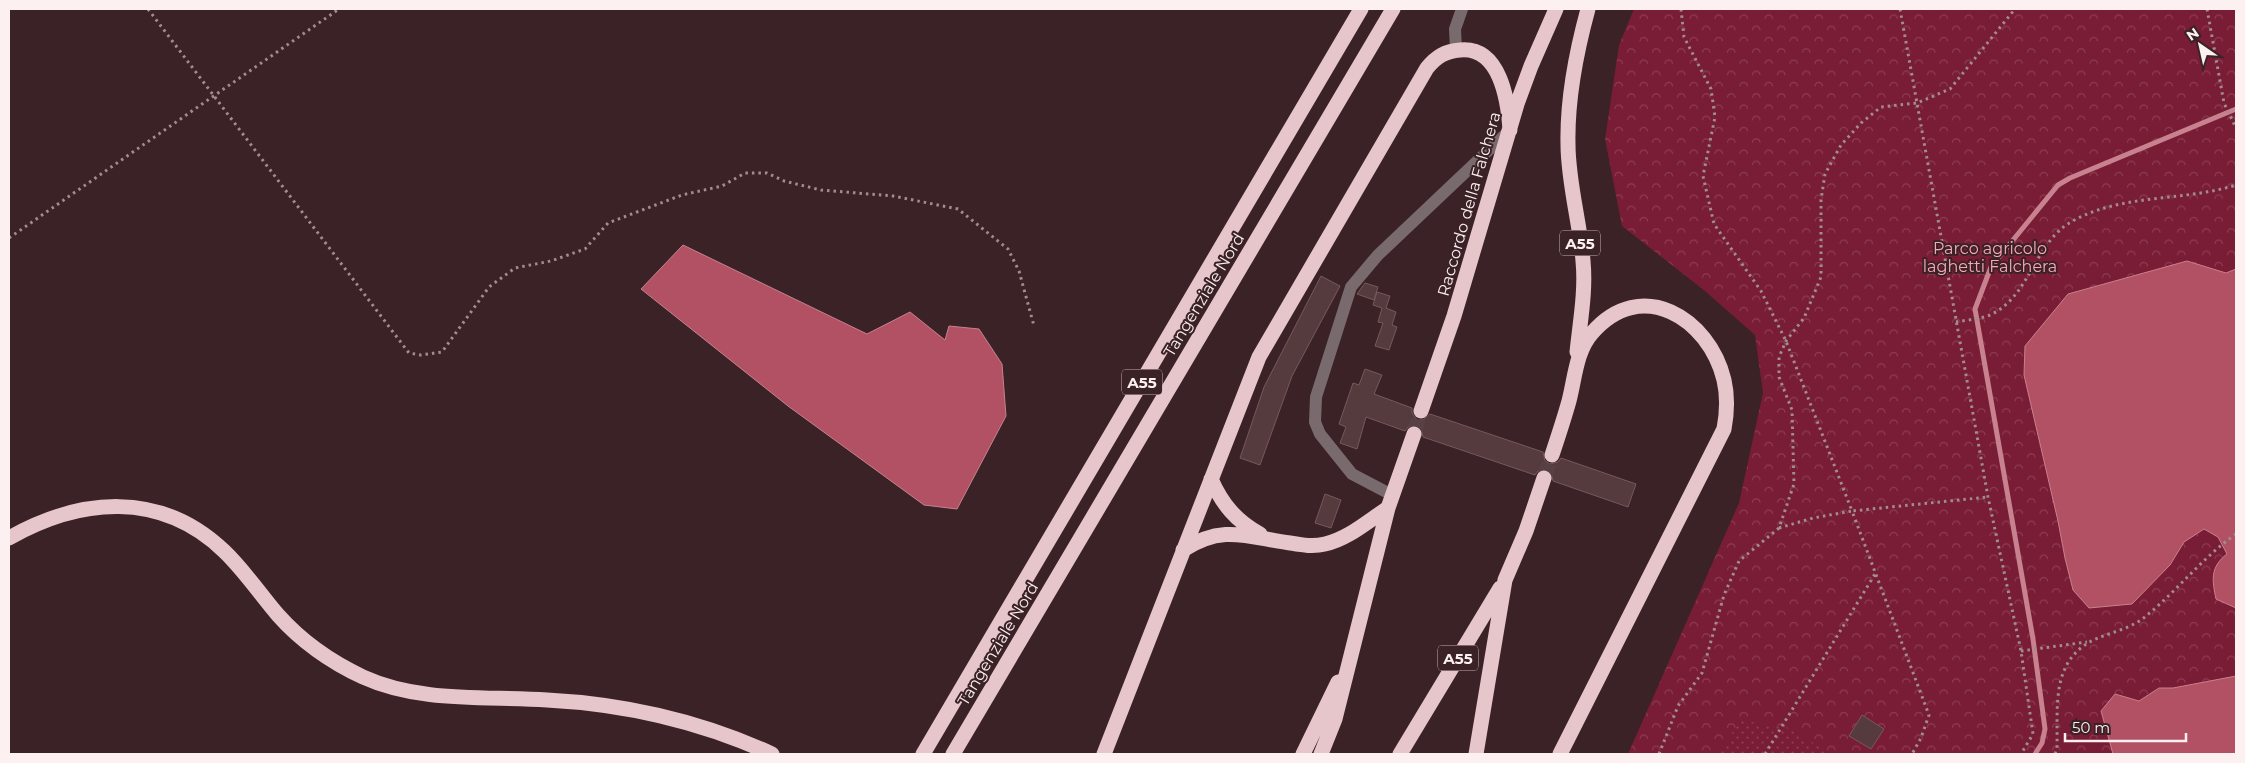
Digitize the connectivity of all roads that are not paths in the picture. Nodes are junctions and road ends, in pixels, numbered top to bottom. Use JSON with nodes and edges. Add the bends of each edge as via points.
{"nodes":[{"id":1,"x":1361,"y":9,"type":"edge"},
{"id":2,"x":1393,"y":9,"type":"edge"},
{"id":3,"x":1462,"y":9,"type":"edge"},
{"id":4,"x":1556,"y":9,"type":"edge"},
{"id":5,"x":1588,"y":9,"type":"edge"},
{"id":6,"x":1456,"y":50,"type":"junction"},
{"id":7,"x":1510,"y":130,"type":"junction"},
{"id":8,"x":1575,"y":374,"type":"junction"},
{"id":9,"x":1421,"y":411,"type":"tunnel mouth"},
{"id":10,"x":1414,"y":434,"type":"tunnel mouth"},
{"id":11,"x":1552,"y":455,"type":"tunnel mouth"},
{"id":12,"x":1544,"y":478,"type":"tunnel mouth"},
{"id":13,"x":1211,"y":479,"type":"junction"},
{"id":14,"x":1390,"y":502,"type":"junction"},
{"id":15,"x":9,"y":538,"type":"edge"},
{"id":16,"x":1270,"y":540,"type":"junction"},
{"id":17,"x":1183,"y":550,"type":"junction"},
{"id":18,"x":1505,"y":580,"type":"junction"},
{"id":19,"x":1347,"y":665,"type":"junction"},
{"id":20,"x":965,"y":734,"type":"junction"},
{"id":21,"x":772,"y":754,"type":"edge"},
{"id":22,"x":923,"y":754,"type":"edge"},
{"id":23,"x":953,"y":754,"type":"edge"},
{"id":24,"x":958,"y":754,"type":"edge"},
{"id":25,"x":1104,"y":754,"type":"edge"},
{"id":26,"x":1302,"y":754,"type":"edge"},
{"id":27,"x":1322,"y":754,"type":"edge"},
{"id":28,"x":1398,"y":754,"type":"edge"},
{"id":29,"x":1476,"y":754,"type":"edge"},
{"id":30,"x":1560,"y":754,"type":"edge"}],
"edges":[{"from":1,"to":22,"type":"highway","name":"Tangenziale Nord","number":"A55"},
{"from":2,"to":20,"type":"highway","name":"Tangenziale Nord","number":"A55"},
{"from":3,"to":6,"type":"street","via":[[1455,29]]},
{"from":4,"to":7,"type":"highway","name":"Raccordo della Falchera","via":[[1531,66]]},
{"from":5,"to":8,"type":"highway","number":"A55","via":[[1568,113],[1570,180],[1583,261]]},
{"from":6,"to":7,"type":"highway","via":[[1478,52],[1493,66],[1508,105]]},
{"from":6,"to":13,"type":"highway","via":[[1441,55],[1426,68],[1355,188],[1260,357]]},
{"from":7,"to":9,"type":"highway","name":"Raccordo della Falchera","via":[[1454,316]]},
{"from":7,"to":14,"type":"street","via":[[1378,255],[1351,287],[1348,296],[1316,397],[1315,422],[1320,434],[1352,474]]},
{"from":8,"to":11,"type":"highway"},
{"from":8,"to":30,"type":"highway","via":[[1585,342],[1602,323],[1628,308],[1655,306],[1678,316],[1711,350],[1724,378],[1727,415],[1719,440]]},
{"from":10,"to":14,"type":"highway"},
{"from":12,"to":18,"type":"highway"},
{"from":13,"to":16,"type":"highway","via":[[1230,513],[1244,526]]},
{"from":13,"to":17,"type":"highway"},
{"from":14,"to":16,"type":"highway","via":[[1339,540],[1324,545]]},
{"from":14,"to":19,"type":"highway"},
{"from":15,"to":21,"type":"highway","via":[[49,518],[88,507],[149,510],[188,525],[212,540],[234,560],[302,639],[332,661],[380,684],[445,696],[548,700],[614,707],[710,730]]},
{"from":16,"to":17,"type":"highway","via":[[1217,534],[1199,539]]},
{"from":17,"to":25,"type":"highway"},
{"from":18,"to":28,"type":"highway","number":"A55"},
{"from":18,"to":29,"type":"highway"},
{"from":19,"to":26,"type":"highway"},
{"from":19,"to":27,"type":"highway","via":[[1335,719]]},
{"from":20,"to":23,"type":"highway","name":"Tangenziale Nord","number":"A55"},
{"from":20,"to":24,"type":"highway"}]}
